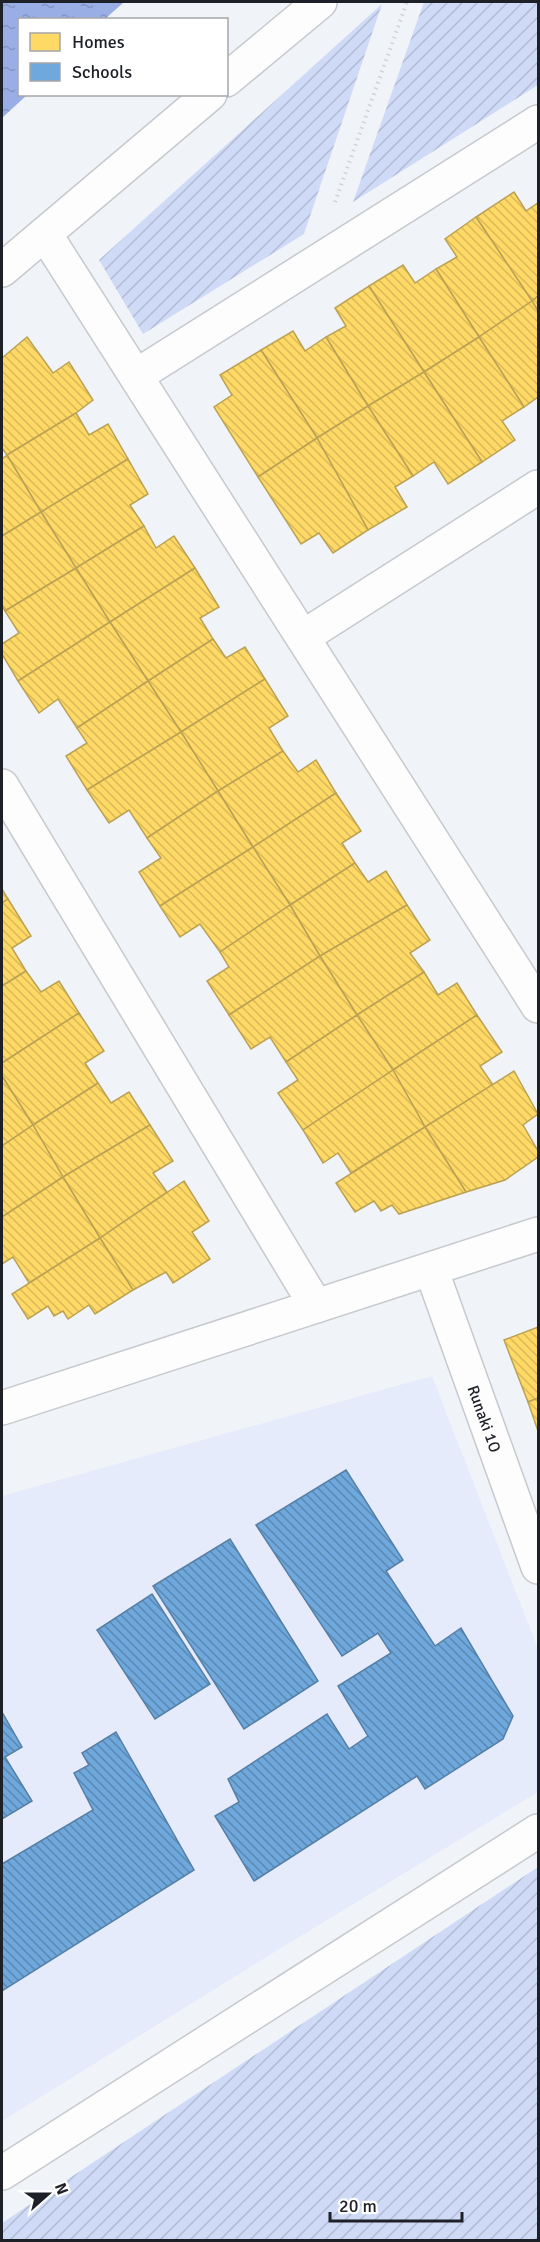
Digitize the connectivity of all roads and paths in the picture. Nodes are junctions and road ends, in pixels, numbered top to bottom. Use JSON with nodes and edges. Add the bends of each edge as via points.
{"nodes":[{"id":1,"x":320,"y":2,"type":"edge"},
{"id":2,"x":407,"y":2,"type":"edge"},
{"id":3,"x":228,"y":78,"type":"edge"},
{"id":4,"x":208,"y":96,"type":"edge"},
{"id":5,"x":538,"y":122,"type":"edge"},
{"id":6,"x":45,"y":234,"type":"junction"},
{"id":7,"x":312,"y":264,"type":"junction"},
{"id":8,"x":2,"y":270,"type":"edge"},
{"id":9,"x":136,"y":376,"type":"junction"},
{"id":10,"x":538,"y":486,"type":"edge"},
{"id":11,"x":303,"y":637,"type":"junction"},
{"id":12,"x":2,"y":786,"type":"edge"},
{"id":13,"x":538,"y":1006,"type":"edge"},
{"id":14,"x":538,"y":1234,"type":"edge"},
{"id":15,"x":430,"y":1269,"type":"junction"},
{"id":16,"x":316,"y":1306,"type":"junction"},
{"id":17,"x":5,"y":1400,"type":"edge"},
{"id":18,"x":538,"y":1567,"type":"edge"},
{"id":19,"x":538,"y":1831,"type":"edge"},
{"id":20,"x":2,"y":2173,"type":"edge"}],
"edges":[{"from":1,"to":3,"type":"street"},
{"from":2,"to":7,"type":"path"},
{"from":4,"to":6,"type":"street"},
{"from":5,"to":7,"type":"street"},
{"from":6,"to":8,"type":"street"},
{"from":6,"to":9,"type":"street"},
{"from":7,"to":9,"type":"street"},
{"from":9,"to":11,"type":"street"},
{"from":10,"to":11,"type":"street"},
{"from":11,"to":13,"type":"street"},
{"from":12,"to":16,"type":"street"},
{"from":14,"to":15,"type":"street"},
{"from":15,"to":16,"type":"street"},
{"from":15,"to":18,"type":"street","name":"Runaki 1O"},
{"from":16,"to":17,"type":"street"},
{"from":19,"to":20,"type":"street"}]}
